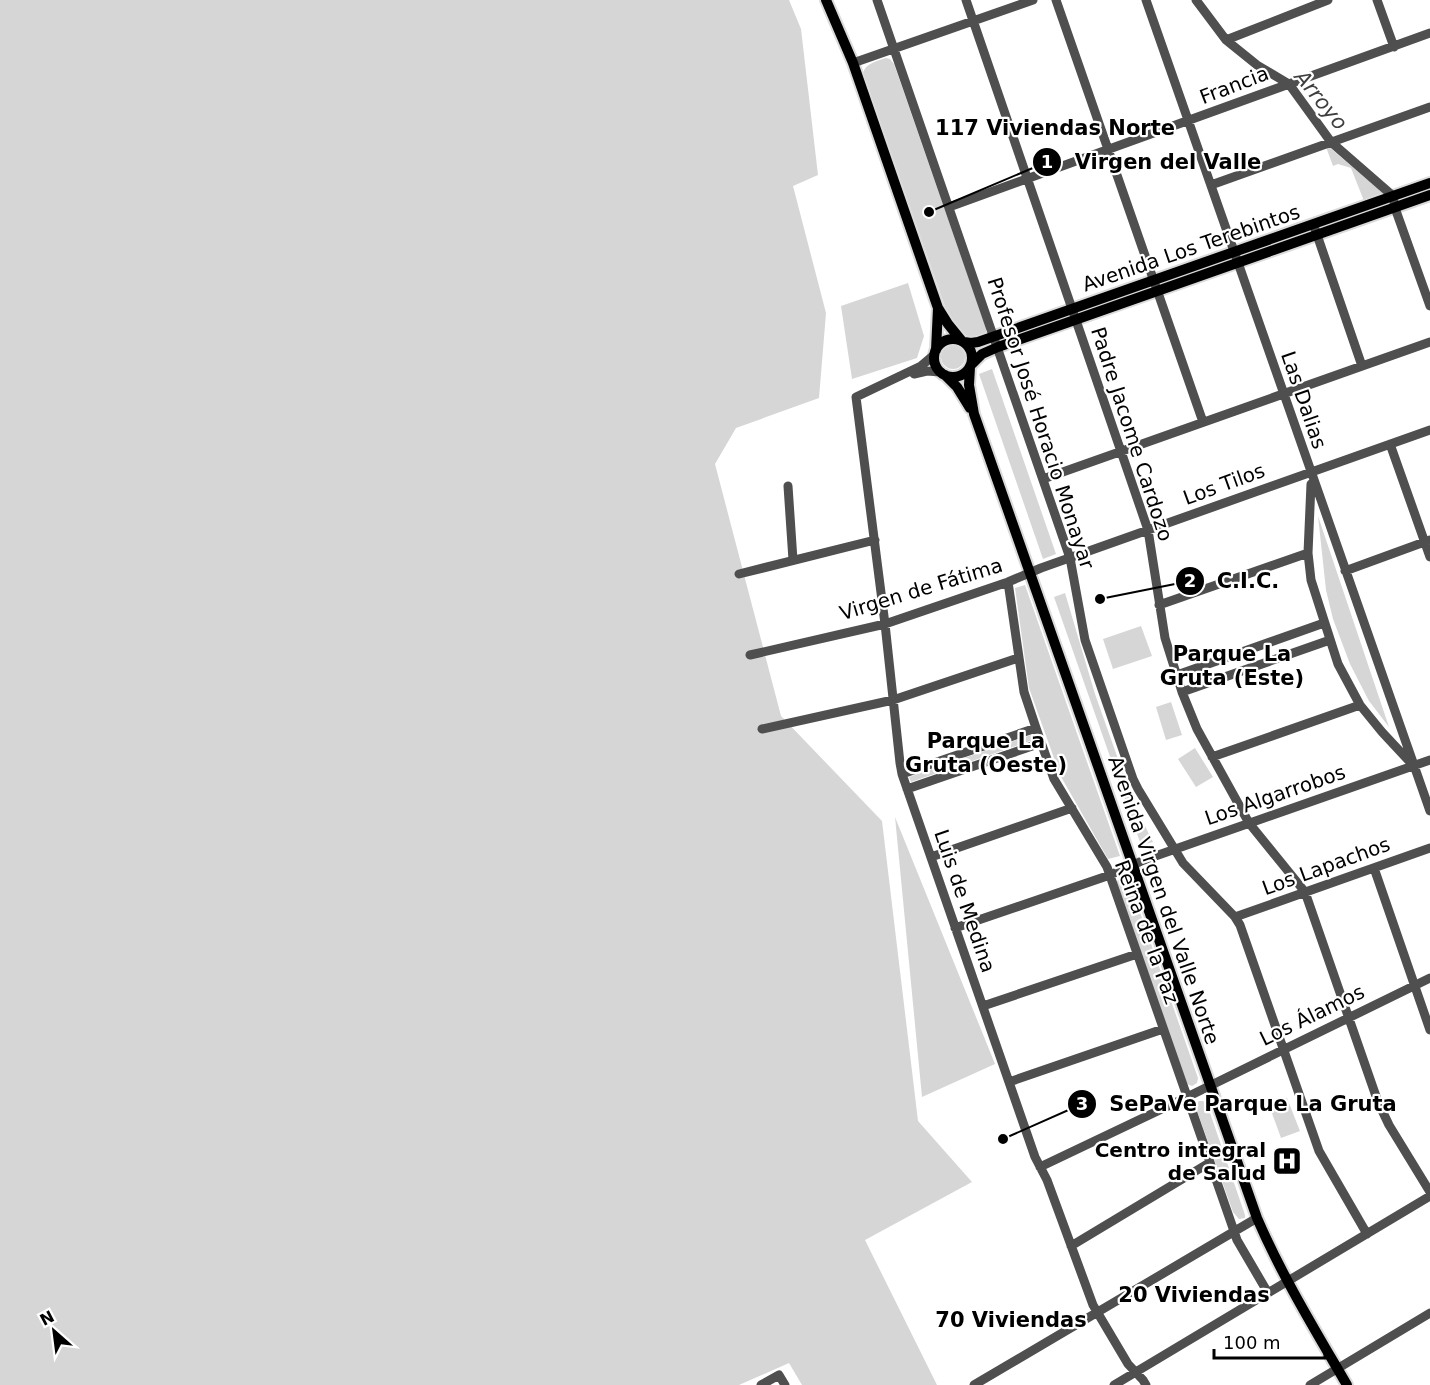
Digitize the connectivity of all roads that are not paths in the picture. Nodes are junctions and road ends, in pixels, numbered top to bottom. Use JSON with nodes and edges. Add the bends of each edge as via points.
{"nodes":[{"id":1,"x":826,"y":0,"type":"edge"},
{"id":2,"x":877,"y":0,"type":"edge"},
{"id":3,"x":966,"y":0,"type":"edge"},
{"id":4,"x":1033,"y":0,"type":"edge"},
{"id":5,"x":1056,"y":0,"type":"edge"},
{"id":6,"x":1146,"y":0,"type":"edge"},
{"id":7,"x":1196,"y":0,"type":"edge"},
{"id":8,"x":1328,"y":0,"type":"edge"},
{"id":9,"x":1377,"y":0,"type":"edge"},
{"id":10,"x":973,"y":21,"type":"junction"},
{"id":11,"x":1430,"y":33,"type":"edge"},
{"id":12,"x":1226,"y":40,"type":"junction"},
{"id":13,"x":1394,"y":47,"type":"junction"},
{"id":14,"x":894,"y":49,"type":"junction"},
{"id":15,"x":853,"y":63,"type":"junction"},
{"id":16,"x":1289,"y":84,"type":"junction"},
{"id":17,"x":1430,"y":107,"type":"edge"},
{"id":18,"x":1188,"y":121,"type":"junction"},
{"id":19,"x":1331,"y":142,"type":"junction"},
{"id":20,"x":1108,"y":150,"type":"junction"},
{"id":21,"x":1028,"y":179,"type":"junction"},
{"id":22,"x":1430,"y":183,"type":"edge"},
{"id":23,"x":1211,"y":185,"type":"junction"},
{"id":24,"x":1430,"y":195,"type":"edge"},
{"id":25,"x":1393,"y":196,"type":"junction"},
{"id":26,"x":949,"y":207,"type":"junction"},
{"id":27,"x":1395,"y":208,"type":"junction"},
{"id":28,"x":1313,"y":224,"type":"junction"},
{"id":29,"x":1317,"y":235,"type":"junction"},
{"id":30,"x":1236,"y":257,"type":"junction"},
{"id":31,"x":1155,"y":286,"type":"junction"},
{"id":32,"x":1430,"y":306,"type":"edge"},
{"id":33,"x":938,"y":308,"type":"junction"},
{"id":34,"x":1075,"y":314,"type":"junction"},
{"id":35,"x":963,"y":341,"type":"junction"},
{"id":36,"x":996,"y":342,"type":"junction"},
{"id":37,"x":1430,"y":342,"type":"edge"},
{"id":38,"x":935,"y":354,"type":"junction"},
{"id":39,"x":971,"y":365,"type":"junction"},
{"id":40,"x":1362,"y":366,"type":"junction"},
{"id":41,"x":943,"y":374,"type":"junction"},
{"id":42,"x":897,"y":377,"type":"junction"},
{"id":43,"x":1283,"y":394,"type":"junction"},
{"id":44,"x":974,"y":414,"type":"junction"},
{"id":45,"x":1203,"y":422,"type":"junction"},
{"id":46,"x":1430,"y":430,"type":"edge"},
{"id":47,"x":1390,"y":444,"type":"junction"},
{"id":48,"x":1122,"y":451,"type":"junction"},
{"id":49,"x":1311,"y":472,"type":"junction"},
{"id":50,"x":1043,"y":479,"type":"junction"},
{"id":51,"x":788,"y":486,"type":"dead end"},
{"id":52,"x":1148,"y":530,"type":"junction"},
{"id":53,"x":875,"y":540,"type":"junction"},
{"id":54,"x":1427,"y":541,"type":"edge"},
{"id":55,"x":1308,"y":553,"type":"junction"},
{"id":56,"x":1430,"y":557,"type":"edge"},
{"id":57,"x":1070,"y":558,"type":"junction"},
{"id":58,"x":793,"y":560,"type":"junction"},
{"id":59,"x":1345,"y":571,"type":"junction"},
{"id":60,"x":1030,"y":572,"type":"junction"},
{"id":61,"x":739,"y":574,"type":"dead end"},
{"id":62,"x":1008,"y":582,"type":"junction"},
{"id":63,"x":1159,"y":605,"type":"junction"},
{"id":64,"x":1324,"y":623,"type":"junction"},
{"id":65,"x":885,"y":624,"type":"junction"},
{"id":66,"x":1330,"y":640,"type":"junction"},
{"id":67,"x":750,"y":654,"type":"dead end"},
{"id":68,"x":1018,"y":658,"type":"junction"},
{"id":69,"x":1177,"y":675,"type":"junction"},
{"id":70,"x":1182,"y":692,"type":"junction"},
{"id":71,"x":893,"y":700,"type":"junction"},
{"id":72,"x":1360,"y":705,"type":"junction"},
{"id":73,"x":1036,"y":728,"type":"junction"},
{"id":74,"x":762,"y":729,"type":"dead end"},
{"id":75,"x":1041,"y":743,"type":"junction"},
{"id":76,"x":1212,"y":757,"type":"junction"},
{"id":77,"x":1430,"y":760,"type":"edge"},
{"id":78,"x":1414,"y":766,"type":"junction"},
{"id":79,"x":902,"y":774,"type":"junction"},
{"id":80,"x":907,"y":789,"type":"junction"},
{"id":81,"x":1072,"y":808,"type":"junction"},
{"id":82,"x":1430,"y":811,"type":"edge"},
{"id":83,"x":1249,"y":823,"type":"junction"},
{"id":84,"x":1430,"y":848,"type":"edge"},
{"id":85,"x":1174,"y":849,"type":"junction"},
{"id":86,"x":931,"y":857,"type":"junction"},
{"id":87,"x":1133,"y":865,"type":"junction"},
{"id":88,"x":1374,"y":868,"type":"junction"},
{"id":89,"x":1110,"y":875,"type":"junction"},
{"id":90,"x":1305,"y":892,"type":"junction"},
{"id":91,"x":1235,"y":917,"type":"junction"},
{"id":92,"x":955,"y":928,"type":"junction"},
{"id":93,"x":1137,"y":954,"type":"junction"},
{"id":94,"x":1430,"y":978,"type":"edge"},
{"id":95,"x":1415,"y":986,"type":"junction"},
{"id":96,"x":983,"y":1006,"type":"junction"},
{"id":97,"x":1349,"y":1017,"type":"junction"},
{"id":98,"x":1163,"y":1029,"type":"junction"},
{"id":99,"x":1430,"y":1030,"type":"edge"},
{"id":100,"x":1283,"y":1049,"type":"junction"},
{"id":101,"x":1010,"y":1082,"type":"junction"},
{"id":102,"x":1210,"y":1085,"type":"junction"},
{"id":103,"x":1186,"y":1097,"type":"junction"},
{"id":104,"x":1209,"y":1163,"type":"junction"},
{"id":105,"x":1040,"y":1167,"type":"junction"},
{"id":106,"x":1430,"y":1194,"type":"edge"},
{"id":107,"x":1257,"y":1218,"type":"junction"},
{"id":108,"x":1234,"y":1231,"type":"junction"},
{"id":109,"x":1367,"y":1234,"type":"junction"},
{"id":110,"x":1071,"y":1245,"type":"junction"},
{"id":111,"x":1287,"y":1282,"type":"junction"},
{"id":112,"x":1268,"y":1293,"type":"junction"},
{"id":113,"x":1097,"y":1312,"type":"junction"},
{"id":114,"x":1430,"y":1313,"type":"edge"},
{"id":115,"x":1338,"y":1368,"type":"junction"},
{"id":116,"x":1136,"y":1372,"type":"junction"},
{"id":117,"x":761,"y":1385,"type":"edge"},
{"id":118,"x":785,"y":1385,"type":"edge"},
{"id":119,"x":974,"y":1385,"type":"edge"},
{"id":120,"x":1114,"y":1385,"type":"edge"},
{"id":121,"x":1146,"y":1385,"type":"edge"},
{"id":122,"x":1310,"y":1385,"type":"edge"},
{"id":123,"x":1347,"y":1385,"type":"edge"}],
"edges":[{"from":1,"to":15,"type":"main road"},
{"from":2,"to":14,"type":"street","name":"Profesor José Horacio Monayar"},
{"from":3,"to":10,"type":"street","name":"Padre Jacome Cardozo"},
{"from":4,"to":10,"type":"street"},
{"from":5,"to":20,"type":"street"},
{"from":6,"to":18,"type":"street","name":"Las Dalias"},
{"from":7,"to":12,"type":"street"},
{"from":8,"to":12,"type":"street"},
{"from":9,"to":13,"type":"street"},
{"from":10,"to":14,"type":"street"},
{"from":10,"to":21,"type":"street","name":"Padre Jacome Cardozo"},
{"from":11,"to":13,"type":"street","name":"Francia"},
{"from":12,"to":16,"type":"street"},
{"from":13,"to":16,"type":"street","name":"Francia"},
{"from":14,"to":15,"type":"street"},
{"from":14,"to":26,"type":"street","name":"Profesor José Horacio Monayar"},
{"from":15,"to":33,"type":"main road"},
{"from":16,"to":18,"type":"street","name":"Francia"},
{"from":16,"to":19,"type":"street"},
{"from":17,"to":19,"type":"street"},
{"from":18,"to":20,"type":"street","name":"Francia"},
{"from":18,"to":23,"type":"street","name":"Las Dalias"},
{"from":19,"to":23,"type":"street"},
{"from":19,"to":25,"type":"street"},
{"from":20,"to":21,"type":"street","name":"Francia"},
{"from":20,"to":31,"type":"street"},
{"from":21,"to":26,"type":"street","name":"Francia"},
{"from":21,"to":34,"type":"street","name":"Padre Jacome Cardozo"},
{"from":22,"to":25,"type":"main road","name":"Avenida Los Terebintos"},
{"from":23,"to":30,"type":"street","name":"Las Dalias"},
{"from":24,"to":27,"type":"main road","name":"Avenida Los Terebintos"},
{"from":25,"to":27,"type":"street"},
{"from":25,"to":28,"type":"main road","name":"Avenida Los Terebintos"},
{"from":26,"to":36,"type":"street","name":"Profesor José Horacio Monayar"},
{"from":27,"to":29,"type":"main road","name":"Avenida Los Terebintos"},
{"from":27,"to":32,"type":"street"},
{"from":28,"to":29,"type":"street"},
{"from":28,"to":30,"type":"main road","name":"Avenida Los Terebintos"},
{"from":29,"to":30,"type":"main road","name":"Avenida Los Terebintos"},
{"from":29,"to":40,"type":"street"},
{"from":30,"to":31,"type":"main road","name":"Avenida Los Terebintos"},
{"from":30,"to":43,"type":"street","name":"Las Dalias"},
{"from":31,"to":34,"type":"main road","name":"Avenida Los Terebintos"},
{"from":31,"to":45,"type":"street"},
{"from":33,"to":35,"type":"main road"},
{"from":33,"to":38,"type":"main road"},
{"from":34,"to":36,"type":"main road","name":"Avenida Los Terebintos"},
{"from":34,"to":48,"type":"street","name":"Padre Jacome Cardozo"},
{"from":35,"to":36,"type":"main road","name":"Avenida Los Terebintos"},
{"from":35,"to":38,"type":"main road","via":[[948,339]]},
{"from":35,"to":39,"type":"main road","via":[[972,352]]},
{"from":36,"to":39,"type":"main road","name":"Avenida Los Terebintos"},
{"from":36,"to":50,"type":"street","name":"Profesor José Horacio Monayar"},
{"from":37,"to":40,"type":"street"},
{"from":38,"to":41,"type":"main road","via":[[935,365]]},
{"from":38,"to":42,"type":"street","via":[[921,366]]},
{"from":39,"to":41,"type":"main road","via":[[957,377]]},
{"from":39,"to":44,"type":"main road","name":"Avenida Virgen del Valle Norte","via":[[969,385]]},
{"from":40,"to":43,"type":"street"},
{"from":41,"to":42,"type":"street","via":[[927,371]]},
{"from":41,"to":44,"type":"main road","name":"Avenida Virgen del Valle Norte","via":[[957,387]]},
{"from":42,"to":53,"type":"street","name":"Luis de Medina","via":[[856,396]]},
{"from":43,"to":45,"type":"street"},
{"from":43,"to":49,"type":"street","name":"Las Dalias"},
{"from":44,"to":60,"type":"main road","name":"Avenida Virgen del Valle Norte"},
{"from":45,"to":48,"type":"street"},
{"from":46,"to":47,"type":"street","name":"Los Tilos"},
{"from":47,"to":49,"type":"street","name":"Los Tilos"},
{"from":47,"to":54,"type":"street"},
{"from":48,"to":50,"type":"street"},
{"from":48,"to":52,"type":"street","name":"Padre Jacome Cardozo"},
{"from":49,"to":52,"type":"street","name":"Los Tilos"},
{"from":49,"to":55,"type":"street"},
{"from":49,"to":59,"type":"street","name":"Las Dalias"},
{"from":50,"to":57,"type":"street","name":"Profesor José Horacio Monayar"},
{"from":51,"to":58,"type":"street"},
{"from":52,"to":57,"type":"street","name":"Los Tilos"},
{"from":52,"to":63,"type":"street","name":"Padre Jacome Cardozo"},
{"from":53,"to":58,"type":"street"},
{"from":53,"to":65,"type":"street","name":"Luis de Medina"},
{"from":54,"to":56,"type":"street"},
{"from":54,"to":59,"type":"street"},
{"from":55,"to":63,"type":"street"},
{"from":55,"to":64,"type":"street","via":[[1311,580]]},
{"from":57,"to":60,"type":"street","name":"Los Tilos"},
{"from":57,"to":85,"type":"street","name":"Profesor José Horacio Monayar","via":[[1085,640],[1133,779]]},
{"from":58,"to":61,"type":"street"},
{"from":59,"to":78,"type":"street","name":"Las Dalias"},
{"from":60,"to":62,"type":"street","name":"Virgen de Fátima"},
{"from":60,"to":87,"type":"main road","name":"Avenida Virgen del Valle Norte"},
{"from":62,"to":65,"type":"street","name":"Virgen de Fátima"},
{"from":62,"to":68,"type":"street","name":"Reina de la Paz"},
{"from":63,"to":69,"type":"street","name":"Padre Jacome Cardozo"},
{"from":64,"to":66,"type":"street"},
{"from":64,"to":69,"type":"street"},
{"from":65,"to":67,"type":"street","name":"Virgen de Fátima"},
{"from":65,"to":71,"type":"street","name":"Luis de Medina"},
{"from":66,"to":70,"type":"street"},
{"from":66,"to":72,"type":"street"},
{"from":68,"to":71,"type":"street"},
{"from":68,"to":73,"type":"street","name":"Reina de la Paz"},
{"from":69,"to":70,"type":"street","name":"Padre Jacome Cardozo"},
{"from":70,"to":76,"type":"street","name":"Padre Jacome Cardozo"},
{"from":71,"to":74,"type":"street"},
{"from":71,"to":79,"type":"street","name":"Luis de Medina"},
{"from":72,"to":76,"type":"street"},
{"from":72,"to":78,"type":"street"},
{"from":73,"to":75,"type":"street","name":"Reina de la Paz"},
{"from":73,"to":79,"type":"street"},
{"from":75,"to":80,"type":"street"},
{"from":75,"to":81,"type":"street","name":"Reina de la Paz","via":[[1054,779]]},
{"from":76,"to":83,"type":"street","name":"Padre Jacome Cardozo"},
{"from":77,"to":78,"type":"street","name":"Los Algarrobos"},
{"from":78,"to":82,"type":"street","name":"Las Dalias"},
{"from":78,"to":83,"type":"street","name":"Los Algarrobos"},
{"from":79,"to":80,"type":"street","name":"Luis de Medina"},
{"from":80,"to":86,"type":"street","name":"Luis de Medina"},
{"from":81,"to":86,"type":"street"},
{"from":81,"to":89,"type":"street","name":"Reina de la Paz"},
{"from":83,"to":85,"type":"street","name":"Los Algarrobos"},
{"from":83,"to":90,"type":"street","name":"Padre Jacome Cardozo"},
{"from":84,"to":88,"type":"street","name":"Los Lapachos"},
{"from":85,"to":87,"type":"street","name":"Los Algarrobos"},
{"from":85,"to":91,"type":"street","name":"Profesor José Horacio Monayar"},
{"from":86,"to":92,"type":"street","name":"Luis de Medina"},
{"from":87,"to":89,"type":"street","name":"Los Algarrobos"},
{"from":87,"to":102,"type":"main road","name":"Avenida Virgen del Valle Norte"},
{"from":88,"to":90,"type":"street","name":"Los Lapachos"},
{"from":88,"to":95,"type":"street"},
{"from":89,"to":92,"type":"street","name":"Los Algarrobos"},
{"from":89,"to":93,"type":"street","name":"Reina de la Paz"},
{"from":90,"to":91,"type":"street","name":"Los Lapachos"},
{"from":90,"to":97,"type":"street","name":"Padre Jacome Cardozo"},
{"from":91,"to":100,"type":"street","name":"Profesor José Horacio Monayar"},
{"from":92,"to":96,"type":"street","name":"Luis de Medina"},
{"from":93,"to":96,"type":"street"},
{"from":93,"to":98,"type":"street","name":"Reina de la Paz"},
{"from":94,"to":95,"type":"street","name":"Los Álamos"},
{"from":95,"to":97,"type":"street","name":"Los Álamos"},
{"from":95,"to":99,"type":"street"},
{"from":96,"to":101,"type":"street","name":"Luis de Medina"},
{"from":97,"to":100,"type":"street","name":"Los Álamos"},
{"from":97,"to":106,"type":"street","name":"Padre Jacome Cardozo","via":[[1378,1102]]},
{"from":98,"to":101,"type":"street"},
{"from":98,"to":103,"type":"street","name":"Reina de la Paz"},
{"from":100,"to":102,"type":"street","name":"Los Álamos"},
{"from":100,"to":109,"type":"street","name":"Profesor José Horacio Monayar","via":[[1319,1151]]},
{"from":101,"to":105,"type":"street","name":"Luis de Medina"},
{"from":102,"to":103,"type":"street","name":"Los Álamos"},
{"from":102,"to":107,"type":"main road","name":"Avenida Virgen del Valle Norte"},
{"from":103,"to":104,"type":"street","name":"Reina de la Paz"},
{"from":103,"to":105,"type":"street","name":"Los Álamos"},
{"from":104,"to":108,"type":"street","name":"Reina de la Paz"},
{"from":104,"to":110,"type":"street"},
{"from":105,"to":110,"type":"street","name":"Luis de Medina"},
{"from":106,"to":109,"type":"street"},
{"from":107,"to":108,"type":"street"},
{"from":107,"to":111,"type":"main road","name":"Avenida Virgen del Valle Norte"},
{"from":108,"to":112,"type":"street","name":"Reina de la Paz"},
{"from":108,"to":113,"type":"street"},
{"from":109,"to":111,"type":"street"},
{"from":110,"to":113,"type":"street","name":"Luis de Medina"},
{"from":111,"to":112,"type":"street"},
{"from":111,"to":115,"type":"main road","name":"Avenida Virgen del Valle Norte"},
{"from":112,"to":116,"type":"street"},
{"from":113,"to":116,"type":"street","name":"Luis de Medina"},
{"from":113,"to":119,"type":"street"},
{"from":114,"to":115,"type":"street"},
{"from":115,"to":122,"type":"street"},
{"from":115,"to":123,"type":"main road","name":"Avenida Virgen del Valle Norte"},
{"from":116,"to":120,"type":"street"},
{"from":116,"to":121,"type":"street","name":"Luis de Medina"},
{"from":117,"to":118,"type":"street","via":[[779,1375]]}]}
